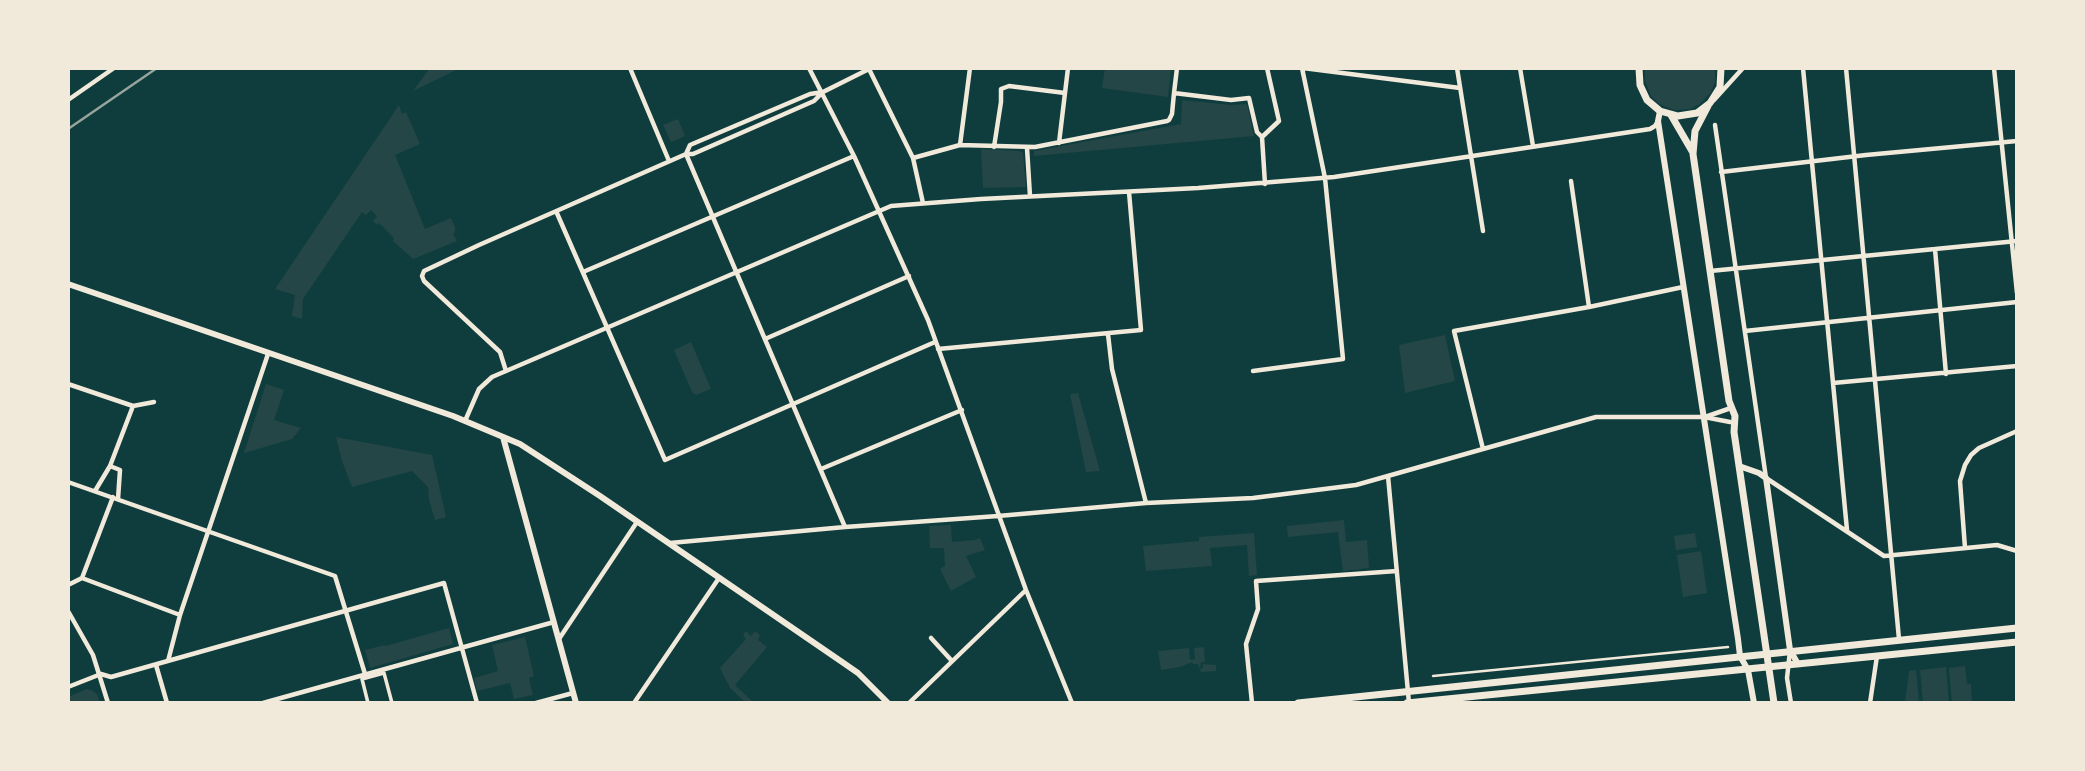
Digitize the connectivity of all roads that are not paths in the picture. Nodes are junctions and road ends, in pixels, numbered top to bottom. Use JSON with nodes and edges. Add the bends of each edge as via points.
{"nodes":[{"id":1,"x":114,"y":68,"type":"edge"},
{"id":2,"x":630,"y":68,"type":"edge"},
{"id":3,"x":809,"y":68,"type":"edge"},
{"id":4,"x":970,"y":68,"type":"edge"},
{"id":5,"x":1068,"y":68,"type":"edge"},
{"id":6,"x":1177,"y":68,"type":"edge"},
{"id":7,"x":1267,"y":68,"type":"edge"},
{"id":8,"x":1302,"y":68,"type":"edge"},
{"id":9,"x":1457,"y":68,"type":"edge"},
{"id":10,"x":1520,"y":68,"type":"edge"},
{"id":11,"x":1639,"y":68,"type":"edge"},
{"id":12,"x":1721,"y":68,"type":"edge"},
{"id":13,"x":1743,"y":68,"type":"edge"},
{"id":14,"x":1802,"y":68,"type":"edge"},
{"id":15,"x":1846,"y":68,"type":"edge"},
{"id":16,"x":1994,"y":68,"type":"edge"},
{"id":17,"x":870,"y":69,"type":"edge"},
{"id":18,"x":1460,"y":88,"type":"junction"},
{"id":19,"x":823,"y":92,"type":"junction"},
{"id":20,"x":1065,"y":93,"type":"junction"},
{"id":21,"x":1174,"y":93,"type":"junction"},
{"id":22,"x":68,"y":100,"type":"edge"},
{"id":23,"x":1709,"y":104,"type":"junction"},
{"id":24,"x":1660,"y":111,"type":"junction"},
{"id":25,"x":1671,"y":116,"type":"junction"},
{"id":26,"x":1658,"y":121,"type":"junction"},
{"id":27,"x":1715,"y":125,"type":"dead end"},
{"id":28,"x":1262,"y":137,"type":"junction"},
{"id":29,"x":2017,"y":141,"type":"edge"},
{"id":30,"x":2001,"y":142,"type":"junction"},
{"id":31,"x":1059,"y":143,"type":"junction"},
{"id":32,"x":960,"y":145,"type":"junction"},
{"id":33,"x":994,"y":146,"type":"junction"},
{"id":34,"x":1533,"y":146,"type":"junction"},
{"id":35,"x":1027,"y":148,"type":"junction"},
{"id":36,"x":686,"y":154,"type":"junction"},
{"id":37,"x":1693,"y":154,"type":"junction"},
{"id":38,"x":854,"y":156,"type":"junction"},
{"id":39,"x":1471,"y":156,"type":"junction"},
{"id":40,"x":1855,"y":157,"type":"junction"},
{"id":41,"x":914,"y":158,"type":"junction"},
{"id":42,"x":669,"y":161,"type":"junction"},
{"id":43,"x":1812,"y":162,"type":"junction"},
{"id":44,"x":1721,"y":172,"type":"junction"},
{"id":45,"x":1325,"y":178,"type":"junction"},
{"id":46,"x":1571,"y":181,"type":"dead end"},
{"id":47,"x":1265,"y":184,"type":"junction"},
{"id":48,"x":1129,"y":192,"type":"junction"},
{"id":49,"x":1030,"y":196,"type":"junction"},
{"id":50,"x":923,"y":203,"type":"junction"},
{"id":51,"x":879,"y":210,"type":"junction"},
{"id":52,"x":556,"y":211,"type":"junction"},
{"id":53,"x":713,"y":216,"type":"junction"},
{"id":54,"x":1483,"y":231,"type":"dead end"},
{"id":55,"x":2014,"y":241,"type":"edge"},
{"id":56,"x":1935,"y":249,"type":"junction"},
{"id":57,"x":1863,"y":256,"type":"junction"},
{"id":58,"x":1820,"y":260,"type":"junction"},
{"id":59,"x":1735,"y":268,"type":"junction"},
{"id":60,"x":1709,"y":271,"type":"junction"},
{"id":61,"x":583,"y":272,"type":"junction"},
{"id":62,"x":737,"y":273,"type":"junction"},
{"id":63,"x":909,"y":276,"type":"junction"},
{"id":64,"x":68,"y":284,"type":"edge"},
{"id":65,"x":1684,"y":286,"type":"junction"},
{"id":66,"x":2017,"y":293,"type":"edge"},
{"id":67,"x":2017,"y":302,"type":"edge"},
{"id":68,"x":1589,"y":307,"type":"junction"},
{"id":69,"x":1941,"y":311,"type":"junction"},
{"id":70,"x":1868,"y":318,"type":"junction"},
{"id":71,"x":1826,"y":323,"type":"junction"},
{"id":72,"x":606,"y":328,"type":"junction"},
{"id":73,"x":1745,"y":331,"type":"junction"},
{"id":74,"x":1108,"y":334,"type":"junction"},
{"id":75,"x":765,"y":339,"type":"junction"},
{"id":76,"x":935,"y":342,"type":"junction"},
{"id":77,"x":938,"y":349,"type":"junction"},
{"id":78,"x":268,"y":354,"type":"junction"},
{"id":79,"x":2017,"y":366,"type":"edge"},
{"id":80,"x":506,"y":371,"type":"junction"},
{"id":81,"x":1253,"y":371,"type":"dead end"},
{"id":82,"x":1946,"y":374,"type":"junction"},
{"id":83,"x":1874,"y":380,"type":"junction"},
{"id":84,"x":68,"y":384,"type":"edge"},
{"id":85,"x":1833,"y":384,"type":"junction"},
{"id":86,"x":154,"y":401,"type":"dead end"},
{"id":87,"x":793,"y":404,"type":"junction"},
{"id":88,"x":1729,"y":405,"type":"junction"},
{"id":89,"x":134,"y":406,"type":"junction"},
{"id":90,"x":962,"y":410,"type":"junction"},
{"id":91,"x":1704,"y":417,"type":"junction"},
{"id":92,"x":465,"y":421,"type":"junction"},
{"id":93,"x":1730,"y":422,"type":"junction"},
{"id":94,"x":2017,"y":431,"type":"edge"},
{"id":95,"x":1734,"y":432,"type":"junction"},
{"id":96,"x":503,"y":437,"type":"junction"},
{"id":97,"x":1483,"y":449,"type":"junction"},
{"id":98,"x":110,"y":466,"type":"junction"},
{"id":99,"x":1739,"y":466,"type":"junction"},
{"id":100,"x":820,"y":469,"type":"junction"},
{"id":101,"x":1388,"y":476,"type":"junction"},
{"id":102,"x":1766,"y":478,"type":"junction"},
{"id":103,"x":68,"y":482,"type":"edge"},
{"id":104,"x":95,"y":491,"type":"junction"},
{"id":105,"x":115,"y":498,"type":"junction"},
{"id":106,"x":1146,"y":503,"type":"junction"},
{"id":107,"x":998,"y":516,"type":"junction"},
{"id":108,"x":636,"y":522,"type":"junction"},
{"id":109,"x":845,"y":527,"type":"junction"},
{"id":110,"x":1847,"y":531,"type":"junction"},
{"id":111,"x":208,"y":532,"type":"junction"},
{"id":112,"x":669,"y":543,"type":"junction"},
{"id":113,"x":1965,"y":548,"type":"junction"},
{"id":114,"x":2017,"y":551,"type":"edge"},
{"id":115,"x":1891,"y":555,"type":"junction"},
{"id":116,"x":1397,"y":571,"type":"junction"},
{"id":117,"x":82,"y":578,"type":"junction"},
{"id":118,"x":719,"y":579,"type":"junction"},
{"id":119,"x":68,"y":585,"type":"edge"},
{"id":120,"x":1026,"y":590,"type":"junction"},
{"id":121,"x":68,"y":611,"type":"edge"},
{"id":122,"x":346,"y":611,"type":"junction"},
{"id":123,"x":180,"y":615,"type":"junction"},
{"id":124,"x":554,"y":622,"type":"junction"},
{"id":125,"x":2017,"y":628,"type":"edge"},
{"id":126,"x":931,"y":638,"type":"dead end"},
{"id":127,"x":1915,"y":638,"type":"junction"},
{"id":128,"x":559,"y":639,"type":"junction"},
{"id":129,"x":1899,"y":639,"type":"junction"},
{"id":130,"x":2017,"y":642,"type":"edge"},
{"id":131,"x":461,"y":647,"type":"junction"},
{"id":132,"x":1728,"y":647,"type":"dead end"},
{"id":133,"x":1790,"y":650,"type":"junction"},
{"id":134,"x":1916,"y":652,"type":"junction"},
{"id":135,"x":1766,"y":653,"type":"junction"},
{"id":136,"x":1740,"y":656,"type":"junction"},
{"id":137,"x":1877,"y":656,"type":"junction"},
{"id":138,"x":952,"y":661,"type":"junction"},
{"id":139,"x":168,"y":662,"type":"junction"},
{"id":140,"x":1798,"y":664,"type":"junction"},
{"id":141,"x":156,"y":665,"type":"junction"},
{"id":142,"x":1788,"y":666,"type":"junction"},
{"id":143,"x":1768,"y":668,"type":"junction"},
{"id":144,"x":1748,"y":670,"type":"junction"},
{"id":145,"x":101,"y":674,"type":"junction"},
{"id":146,"x":362,"y":677,"type":"junction"},
{"id":147,"x":1433,"y":677,"type":"dead end"},
{"id":148,"x":68,"y":687,"type":"edge"},
{"id":149,"x":1408,"y":691,"type":"junction"},
{"id":150,"x":573,"y":692,"type":"junction"},
{"id":151,"x":1421,"y":702,"type":"edge"},
{"id":152,"x":108,"y":703,"type":"edge"},
{"id":153,"x":167,"y":703,"type":"edge"},
{"id":154,"x":263,"y":703,"type":"edge"},
{"id":155,"x":368,"y":703,"type":"edge"},
{"id":156,"x":392,"y":703,"type":"edge"},
{"id":157,"x":477,"y":703,"type":"edge"},
{"id":158,"x":536,"y":703,"type":"edge"},
{"id":159,"x":576,"y":703,"type":"edge"},
{"id":160,"x":634,"y":703,"type":"edge"},
{"id":161,"x":888,"y":703,"type":"edge"},
{"id":162,"x":909,"y":703,"type":"edge"},
{"id":163,"x":1072,"y":703,"type":"edge"},
{"id":164,"x":1252,"y":703,"type":"edge"},
{"id":165,"x":1298,"y":703,"type":"edge"},
{"id":166,"x":1408,"y":703,"type":"edge"},
{"id":167,"x":1754,"y":703,"type":"edge"},
{"id":168,"x":1774,"y":703,"type":"edge"},
{"id":169,"x":1791,"y":703,"type":"edge"},
{"id":170,"x":1870,"y":703,"type":"edge"}],
"edges":[{"from":1,"to":22,"type":"street"},
{"from":2,"to":42,"type":"street"},
{"from":3,"to":19,"type":"street"},
{"from":4,"to":32,"type":"street"},
{"from":5,"to":20,"type":"street"},
{"from":6,"to":21,"type":"street"},
{"from":7,"to":28,"type":"street","via":[[1279,121]]},
{"from":8,"to":18,"type":"street"},
{"from":8,"to":45,"type":"street"},
{"from":9,"to":18,"type":"street"},
{"from":10,"to":34,"type":"street"},
{"from":11,"to":24,"type":"main road","via":[[1644,95]]},
{"from":12,"to":23,"type":"main road","via":[[1720,87]]},
{"from":13,"to":23,"type":"street"},
{"from":14,"to":43,"type":"street"},
{"from":15,"to":40,"type":"street"},
{"from":16,"to":30,"type":"street"},
{"from":17,"to":19,"type":"street"},
{"from":17,"to":41,"type":"street"},
{"from":18,"to":39,"type":"street"},
{"from":19,"to":36,"type":"street","via":[[814,102]]},
{"from":19,"to":36,"type":"street","via":[[690,145]]},
{"from":19,"to":38,"type":"street"},
{"from":20,"to":31,"type":"street"},
{"from":20,"to":33,"type":"street","via":[[1009,86],[1000,89]]},
{"from":21,"to":28,"type":"street","via":[[1249,98]]},
{"from":21,"to":31,"type":"street","via":[[1169,121]]},
{"from":23,"to":25,"type":"main road","via":[[1691,115]]},
{"from":23,"to":37,"type":"main road","via":[[1695,131]]},
{"from":24,"to":25,"type":"main road"},
{"from":24,"to":26,"type":"street"},
{"from":25,"to":37,"type":"main road"},
{"from":26,"to":34,"type":"street","via":[[1650,129]]},
{"from":26,"to":65,"type":"street"},
{"from":27,"to":44,"type":"street"},
{"from":28,"to":47,"type":"street"},
{"from":29,"to":30,"type":"street"},
{"from":30,"to":40,"type":"street"},
{"from":30,"to":55,"type":"street"},
{"from":31,"to":35,"type":"street"},
{"from":32,"to":33,"type":"street"},
{"from":32,"to":41,"type":"street"},
{"from":33,"to":35,"type":"street"},
{"from":34,"to":39,"type":"street"},
{"from":35,"to":49,"type":"street"},
{"from":36,"to":42,"type":"street"},
{"from":36,"to":53,"type":"street"},
{"from":37,"to":60,"type":"main road"},
{"from":38,"to":51,"type":"street"},
{"from":38,"to":53,"type":"street"},
{"from":39,"to":45,"type":"street"},
{"from":39,"to":54,"type":"street"},
{"from":40,"to":43,"type":"street"},
{"from":40,"to":57,"type":"street"},
{"from":41,"to":50,"type":"street"},
{"from":42,"to":52,"type":"street"},
{"from":43,"to":44,"type":"street"},
{"from":43,"to":58,"type":"street"},
{"from":44,"to":59,"type":"street"},
{"from":45,"to":47,"type":"street"},
{"from":45,"to":81,"type":"street","via":[[1343,359]]},
{"from":46,"to":68,"type":"street"},
{"from":47,"to":48,"type":"street"},
{"from":48,"to":49,"type":"street"},
{"from":48,"to":74,"type":"street","via":[[1141,330]]},
{"from":49,"to":50,"type":"street"},
{"from":50,"to":51,"type":"street"},
{"from":51,"to":62,"type":"street"},
{"from":51,"to":63,"type":"street"},
{"from":52,"to":61,"type":"street"},
{"from":52,"to":80,"type":"street","via":[[422,274],[424,281],[500,352]]},
{"from":53,"to":61,"type":"street"},
{"from":53,"to":62,"type":"street"},
{"from":55,"to":56,"type":"street"},
{"from":55,"to":66,"type":"street"},
{"from":56,"to":57,"type":"street"},
{"from":56,"to":69,"type":"street"},
{"from":57,"to":58,"type":"street"},
{"from":57,"to":70,"type":"street"},
{"from":58,"to":59,"type":"street"},
{"from":58,"to":71,"type":"street"},
{"from":59,"to":60,"type":"street"},
{"from":59,"to":73,"type":"street"},
{"from":60,"to":88,"type":"main road"},
{"from":61,"to":72,"type":"street"},
{"from":62,"to":72,"type":"street"},
{"from":62,"to":75,"type":"street"},
{"from":63,"to":75,"type":"street"},
{"from":63,"to":76,"type":"street"},
{"from":64,"to":78,"type":"street"},
{"from":65,"to":68,"type":"street"},
{"from":65,"to":91,"type":"street"},
{"from":67,"to":69,"type":"street"},
{"from":68,"to":97,"type":"street","via":[[1454,331]]},
{"from":69,"to":70,"type":"street"},
{"from":69,"to":82,"type":"street"},
{"from":70,"to":71,"type":"street"},
{"from":70,"to":83,"type":"street"},
{"from":71,"to":73,"type":"street"},
{"from":71,"to":85,"type":"street"},
{"from":72,"to":80,"type":"street"},
{"from":72,"to":87,"type":"street","via":[[665,460]]},
{"from":73,"to":102,"type":"street"},
{"from":74,"to":77,"type":"street"},
{"from":74,"to":106,"type":"street","via":[[1112,369]]},
{"from":75,"to":87,"type":"street"},
{"from":76,"to":77,"type":"street"},
{"from":76,"to":87,"type":"street"},
{"from":77,"to":90,"type":"street"},
{"from":78,"to":92,"type":"street"},
{"from":78,"to":111,"type":"street"},
{"from":79,"to":82,"type":"street"},
{"from":80,"to":92,"type":"street","via":[[483,385]]},
{"from":82,"to":83,"type":"street"},
{"from":83,"to":85,"type":"street"},
{"from":83,"to":115,"type":"street"},
{"from":84,"to":89,"type":"street"},
{"from":85,"to":110,"type":"street"},
{"from":86,"to":89,"type":"street"},
{"from":87,"to":100,"type":"street"},
{"from":88,"to":91,"type":"street"},
{"from":88,"to":93,"type":"main road"},
{"from":88,"to":95,"type":"main road","via":[[1735,416]]},
{"from":89,"to":98,"type":"street"},
{"from":90,"to":100,"type":"street"},
{"from":90,"to":107,"type":"street"},
{"from":91,"to":93,"type":"street"},
{"from":91,"to":97,"type":"street","via":[[1596,417]]},
{"from":91,"to":136,"type":"street"},
{"from":92,"to":96,"type":"street"},
{"from":93,"to":95,"type":"main road"},
{"from":94,"to":113,"type":"street","via":[[1979,448],[1965,464],[1960,486]]},
{"from":95,"to":99,"type":"main road"},
{"from":96,"to":108,"type":"street"},
{"from":96,"to":124,"type":"street"},
{"from":97,"to":101,"type":"street"},
{"from":98,"to":104,"type":"street"},
{"from":98,"to":105,"type":"street","via":[[120,470]]},
{"from":99,"to":102,"type":"street"},
{"from":99,"to":135,"type":"main road"},
{"from":100,"to":109,"type":"street"},
{"from":101,"to":106,"type":"street","via":[[1343,488]]},
{"from":101,"to":116,"type":"street"},
{"from":102,"to":110,"type":"street"},
{"from":102,"to":133,"type":"street"},
{"from":103,"to":104,"type":"street"},
{"from":104,"to":105,"type":"street"},
{"from":105,"to":111,"type":"street"},
{"from":105,"to":117,"type":"street"},
{"from":106,"to":107,"type":"street"},
{"from":107,"to":109,"type":"street"},
{"from":107,"to":120,"type":"street"},
{"from":108,"to":112,"type":"street"},
{"from":108,"to":128,"type":"street"},
{"from":109,"to":112,"type":"street"},
{"from":110,"to":115,"type":"street","via":[[1884,556]]},
{"from":111,"to":122,"type":"street","via":[[335,576]]},
{"from":111,"to":123,"type":"street"},
{"from":112,"to":118,"type":"street"},
{"from":113,"to":114,"type":"street","via":[[1997,545]]},
{"from":113,"to":115,"type":"street"},
{"from":115,"to":129,"type":"street"},
{"from":116,"to":149,"type":"street"},
{"from":116,"to":164,"type":"street","via":[[1256,581],[1258,609],[1246,644]]},
{"from":117,"to":119,"type":"street"},
{"from":117,"to":123,"type":"street"},
{"from":118,"to":160,"type":"street"},
{"from":118,"to":161,"type":"street","via":[[858,673]]},
{"from":120,"to":138,"type":"street"},
{"from":120,"to":163,"type":"street"},
{"from":121,"to":145,"type":"street"},
{"from":122,"to":131,"type":"street","via":[[444,583]]},
{"from":122,"to":139,"type":"street"},
{"from":122,"to":146,"type":"street"},
{"from":123,"to":139,"type":"street"},
{"from":124,"to":128,"type":"street"},
{"from":124,"to":131,"type":"street"},
{"from":125,"to":127,"type":"main road"},
{"from":126,"to":138,"type":"street"},
{"from":127,"to":129,"type":"main road"},
{"from":127,"to":134,"type":"street"},
{"from":128,"to":150,"type":"street"},
{"from":129,"to":133,"type":"main road"},
{"from":130,"to":134,"type":"main road"},
{"from":131,"to":146,"type":"street"},
{"from":131,"to":157,"type":"street"},
{"from":132,"to":147,"type":"lane"},
{"from":133,"to":135,"type":"main road"},
{"from":133,"to":140,"type":"street"},
{"from":133,"to":142,"type":"street"},
{"from":134,"to":137,"type":"main road"},
{"from":135,"to":136,"type":"main road"},
{"from":135,"to":143,"type":"main road"},
{"from":136,"to":144,"type":"street"},
{"from":136,"to":149,"type":"main road"},
{"from":137,"to":140,"type":"main road"},
{"from":137,"to":170,"type":"street"},
{"from":138,"to":162,"type":"street"},
{"from":139,"to":141,"type":"street"},
{"from":140,"to":142,"type":"main road"},
{"from":141,"to":145,"type":"street","via":[[111,677]]},
{"from":141,"to":153,"type":"street"},
{"from":142,"to":143,"type":"main road"},
{"from":142,"to":169,"type":"street"},
{"from":143,"to":144,"type":"main road"},
{"from":143,"to":168,"type":"main road"},
{"from":144,"to":151,"type":"main road"},
{"from":144,"to":167,"type":"street"},
{"from":145,"to":148,"type":"street"},
{"from":145,"to":152,"type":"street"},
{"from":146,"to":154,"type":"street"},
{"from":146,"to":155,"type":"street"},
{"from":146,"to":156,"type":"street","via":[[384,673]]},
{"from":149,"to":165,"type":"main road"},
{"from":149,"to":166,"type":"street"},
{"from":150,"to":158,"type":"street"},
{"from":150,"to":159,"type":"street"},
{"from":151,"to":166,"type":"main road"}]}
